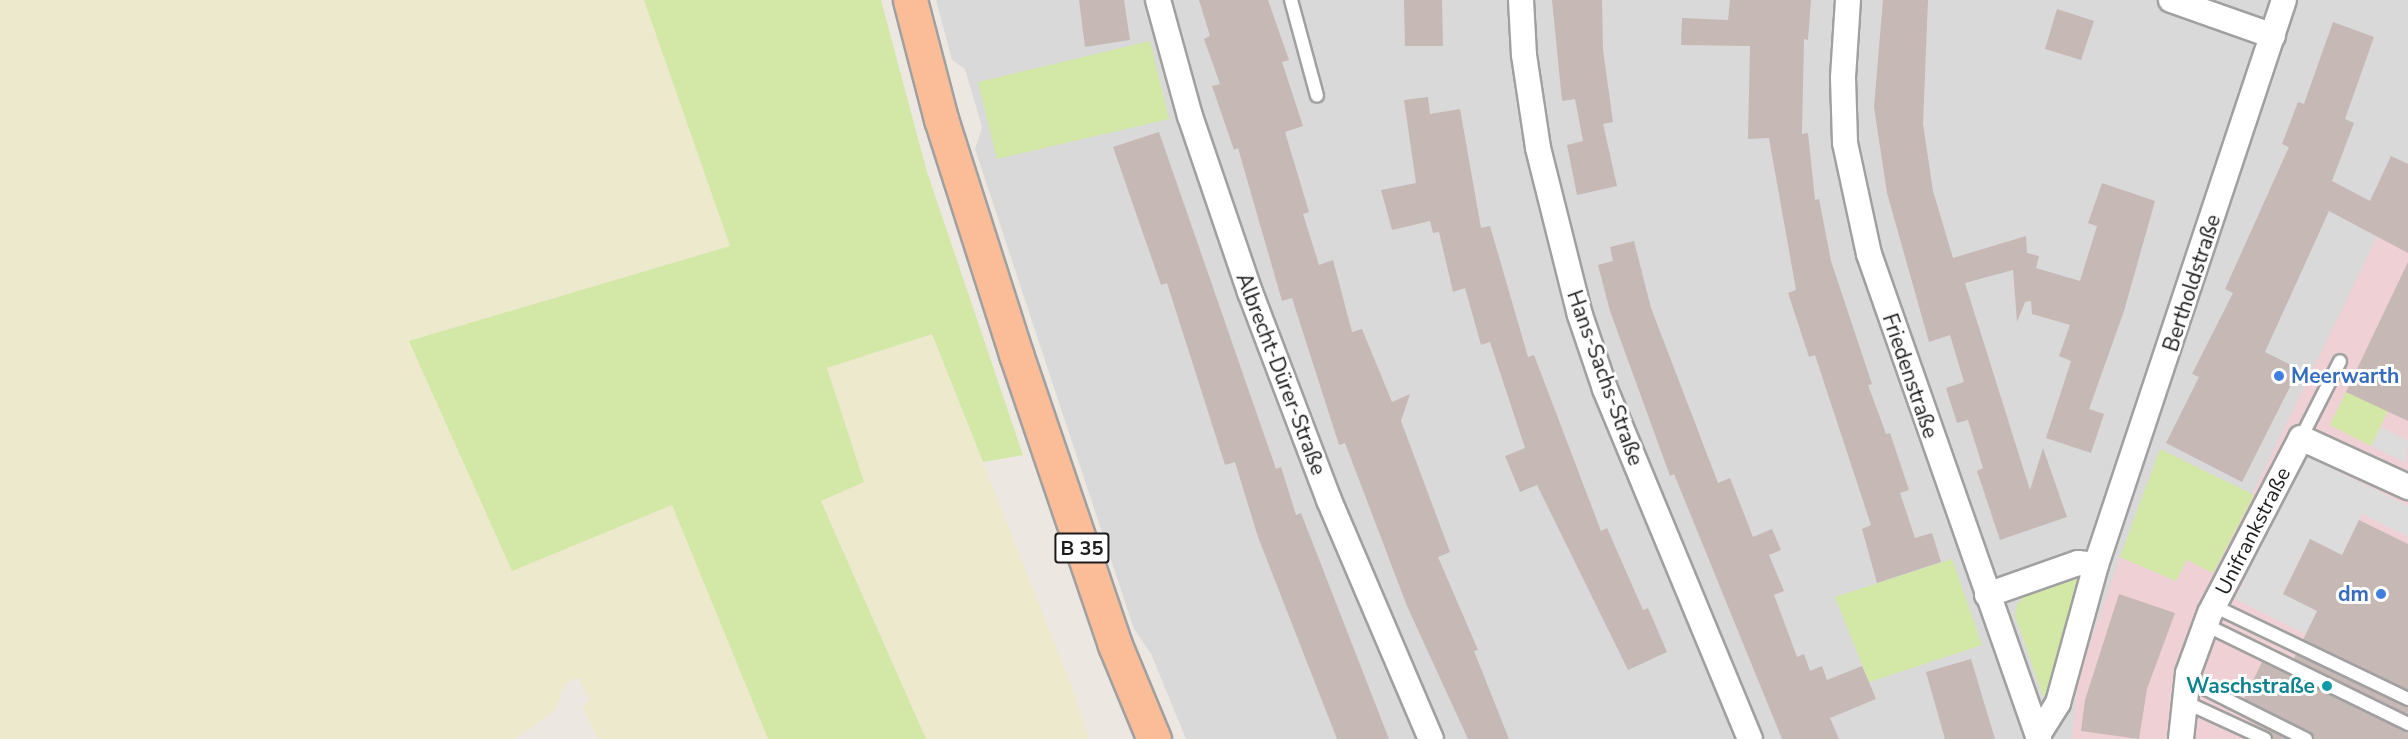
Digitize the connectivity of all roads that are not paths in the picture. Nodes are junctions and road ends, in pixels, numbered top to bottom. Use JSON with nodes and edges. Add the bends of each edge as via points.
{"nodes":[{"id":1,"x":910,"y":0,"type":"edge"},
{"id":2,"x":1158,"y":0,"type":"edge"},
{"id":3,"x":1291,"y":0,"type":"edge"},
{"id":4,"x":1521,"y":0,"type":"edge"},
{"id":5,"x":1848,"y":0,"type":"edge"},
{"id":6,"x":2171,"y":0,"type":"edge"},
{"id":7,"x":2284,"y":0,"type":"edge"},
{"id":8,"x":2273,"y":36,"type":"junction"},
{"id":9,"x":1317,"y":96,"type":"dead end"},
{"id":10,"x":2340,"y":361,"type":"dead end"},
{"id":11,"x":2301,"y":438,"type":"junction"},
{"id":12,"x":2408,"y":487,"type":"edge"},
{"id":13,"x":2096,"y":565,"type":"junction"},
{"id":14,"x":1987,"y":595,"type":"junction"},
{"id":15,"x":2210,"y":615,"type":"junction"},
{"id":16,"x":2186,"y":691,"type":"junction"},
{"id":17,"x":2408,"y":699,"type":"edge"},
{"id":18,"x":2408,"y":724,"type":"edge"},
{"id":19,"x":2038,"y":737,"type":"edge"},
{"id":20,"x":1154,"y":739,"type":"edge"},
{"id":21,"x":1431,"y":739,"type":"edge"},
{"id":22,"x":1750,"y":739,"type":"edge"},
{"id":23,"x":2181,"y":739,"type":"edge"},
{"id":24,"x":2265,"y":739,"type":"edge"},
{"id":25,"x":2306,"y":739,"type":"edge"}],
"edges":[{"from":1,"to":20,"type":"main road","number":"B 35","via":[[941,119],[1016,354],[1115,645]]},
{"from":2,"to":21,"type":"street","name":"Albrecht-Dürer-Straße","via":[[1193,126],[1250,292],[1329,500]]},
{"from":3,"to":9,"type":"lane"},
{"from":4,"to":22,"type":"street","name":"Hans-Sachs-Straße","via":[[1524,55],[1538,148],[1580,315],[1605,389]]},
{"from":5,"to":14,"type":"street","name":"Friedenstraße","via":[[1843,78],[1845,143],[1869,254]]},
{"from":6,"to":8,"type":"street"},
{"from":7,"to":8,"type":"street","name":"Bertholdstraße"},
{"from":8,"to":13,"type":"street","name":"Bertholdstraße"},
{"from":10,"to":11,"type":"lane"},
{"from":11,"to":12,"type":"street"},
{"from":11,"to":15,"type":"street","name":"Unifrankstraße"},
{"from":13,"to":14,"type":"street","via":[[2078,563]]},
{"from":13,"to":19,"type":"street","name":"Bertholdstraße","via":[[2058,703]]},
{"from":14,"to":19,"type":"street","name":"Friedenstraße"},
{"from":15,"to":16,"type":"street","name":"Unifrankstraße"},
{"from":15,"to":17,"type":"lane"},
{"from":15,"to":18,"type":"lane"},
{"from":16,"to":23,"type":"street","name":"Unifrankstraße"},
{"from":16,"to":24,"type":"lane"},
{"from":16,"to":25,"type":"lane"}]}
